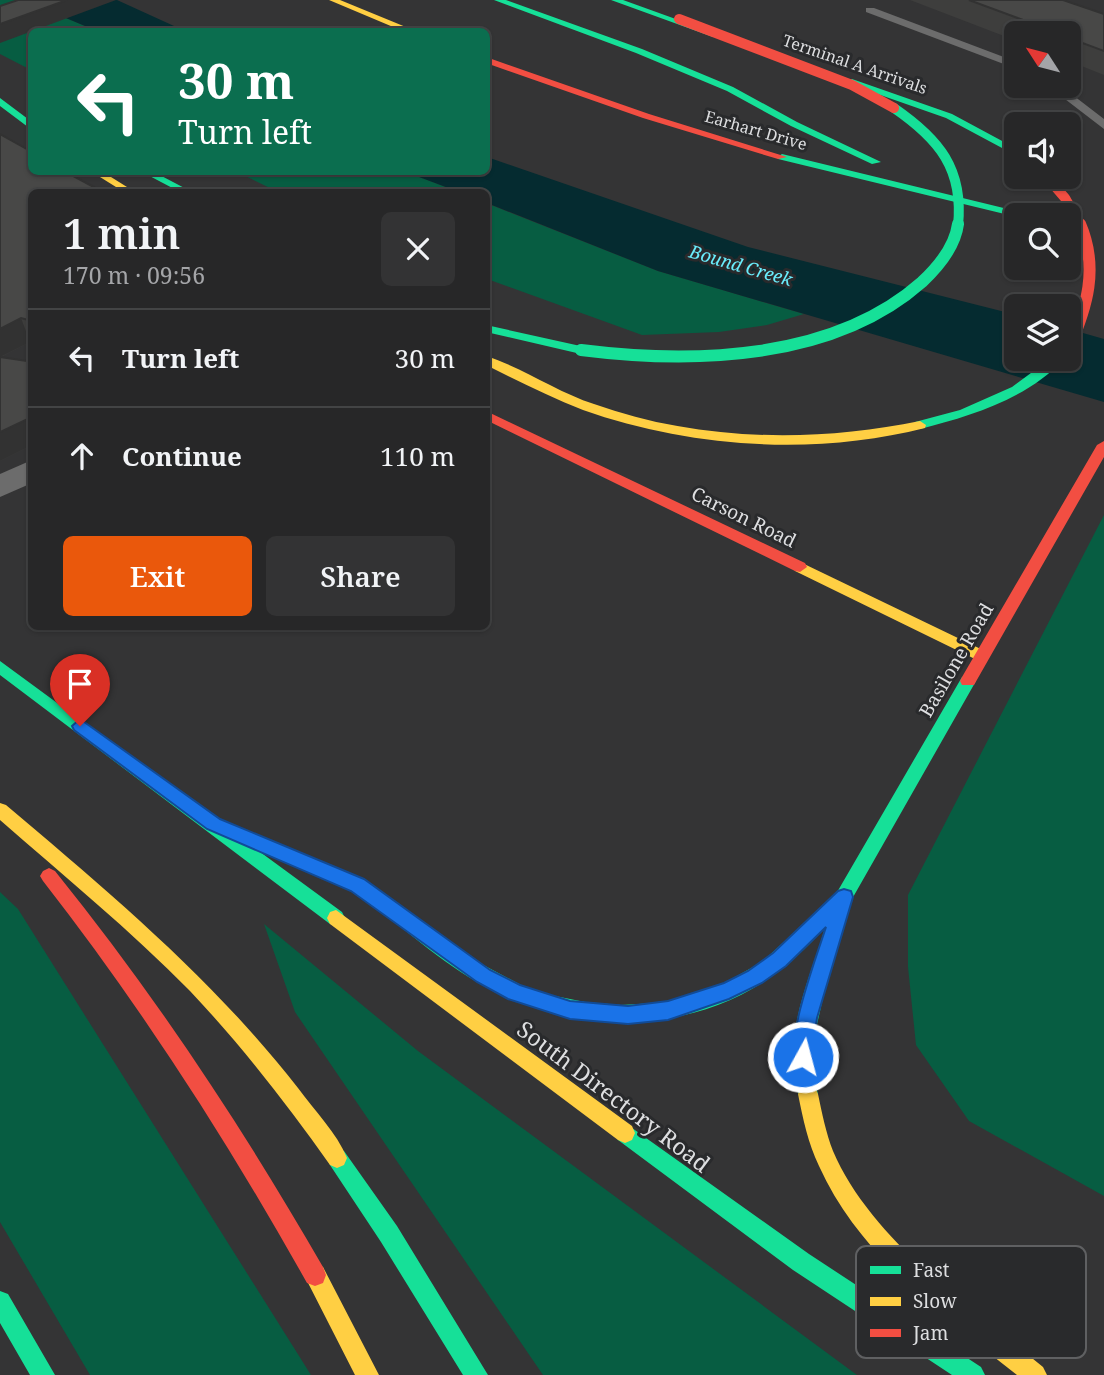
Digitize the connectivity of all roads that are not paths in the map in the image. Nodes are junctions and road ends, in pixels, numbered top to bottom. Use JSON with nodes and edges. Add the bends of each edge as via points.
{"nodes":[{"id":1,"x":333,"y":0,"type":"edge"},
{"id":2,"x":498,"y":0,"type":"edge"},
{"id":3,"x":615,"y":0,"type":"edge"},
{"id":4,"x":623,"y":0,"type":"edge"},
{"id":5,"x":870,"y":9,"type":"dead end"},
{"id":6,"x":677,"y":20,"type":"junction"},
{"id":7,"x":404,"y":28,"type":"edge"},
{"id":8,"x":490,"y":61,"type":"edge"},
{"id":9,"x":1004,"y":61,"type":"edge"},
{"id":10,"x":692,"y":73,"type":"junction"},
{"id":11,"x":0,"y":95,"type":"edge"},
{"id":12,"x":1069,"y":98,"type":"edge"},
{"id":13,"x":0,"y":101,"type":"edge"},
{"id":14,"x":28,"y":109,"type":"edge"},
{"id":15,"x":28,"y":124,"type":"edge"},
{"id":16,"x":674,"y":124,"type":"junction"},
{"id":17,"x":1104,"y":125,"type":"edge"},
{"id":18,"x":1004,"y":146,"type":"edge"},
{"id":19,"x":102,"y":175,"type":"edge"},
{"id":20,"x":153,"y":175,"type":"edge"},
{"id":21,"x":125,"y":189,"type":"edge"},
{"id":22,"x":181,"y":189,"type":"edge"},
{"id":23,"x":1057,"y":189,"type":"edge"},
{"id":24,"x":1004,"y":211,"type":"edge"},
{"id":25,"x":1004,"y":212,"type":"edge"},
{"id":26,"x":1081,"y":230,"type":"edge"},
{"id":27,"x":1104,"y":235,"type":"edge"},
{"id":28,"x":490,"y":329,"type":"edge"},
{"id":29,"x":1081,"y":330,"type":"edge"},
{"id":30,"x":490,"y":362,"type":"edge"},
{"id":31,"x":1041,"y":371,"type":"edge"},
{"id":32,"x":490,"y":417,"type":"edge"},
{"id":33,"x":1104,"y":445,"type":"edge"},
{"id":34,"x":28,"y":472,"type":"edge"},
{"id":35,"x":0,"y":486,"type":"edge"},
{"id":36,"x":982,"y":656,"type":"junction"},
{"id":37,"x":0,"y":667,"type":"edge"},
{"id":38,"x":0,"y":810,"type":"edge"},
{"id":39,"x":0,"y":821,"type":"edge"},
{"id":40,"x":214,"y":824,"type":"junction"},
{"id":41,"x":844,"y":897,"type":"junction"},
{"id":42,"x":888,"y":1246,"type":"edge"},
{"id":43,"x":856,"y":1299,"type":"edge"},
{"id":44,"x":0,"y":1301,"type":"edge"},
{"id":45,"x":947,"y":1358,"type":"edge"},
{"id":46,"x":1014,"y":1358,"type":"edge"},
{"id":47,"x":43,"y":1375,"type":"edge"},
{"id":48,"x":367,"y":1375,"type":"edge"},
{"id":49,"x":476,"y":1375,"type":"edge"},
{"id":50,"x":973,"y":1375,"type":"edge"},
{"id":51,"x":1035,"y":1375,"type":"edge"}],
"edges":[{"from":1,"to":7,"type":"main road"},
{"from":2,"to":10,"type":"main road"},
{"from":3,"to":6,"type":"main road"},
{"from":4,"to":6,"type":"main road"},
{"from":5,"to":9,"type":"lane"},
{"from":6,"to":18,"type":"main road","name":"Terminal A Arrivals","via":[[965,124]]},
{"from":6,"to":28,"type":"main road","bridge":true,"via":[[852,85],[879,98],[929,136],[954,170],[961,193],[959,228],[941,264],[919,287],[872,317],[780,346],[696,357],[635,357],[581,351]]},
{"from":8,"to":16,"type":"main road","name":"Earhart Drive"},
{"from":10,"to":16,"type":"main road","via":[[723,95],[722,113]]},
{"from":10,"to":24,"type":"main road","via":[[855,154]]},
{"from":11,"to":14,"type":"main road"},
{"from":12,"to":17,"type":"lane"},
{"from":13,"to":15,"type":"main road"},
{"from":16,"to":25,"type":"main road","name":"Earhart Drive","via":[[883,184]]},
{"from":19,"to":21,"type":"main road"},
{"from":20,"to":22,"type":"main road"},
{"from":23,"to":29,"type":"main road","bridge":true,"via":[[1084,223],[1098,268],[1090,316]]},
{"from":26,"to":27,"type":"main road"},
{"from":30,"to":31,"type":"main road","via":[[568,400],[620,417],[745,437],[832,437],[895,429],[960,413],[1014,390]]},
{"from":32,"to":36,"type":"main road","name":"Carson Road"},
{"from":33,"to":36,"type":"main road","name":"Basilone Road"},
{"from":34,"to":35,"type":"street"},
{"from":36,"to":41,"type":"main road","name":"Basilone Road"},
{"from":37,"to":40,"type":"main road","name":"South Directory Road"},
{"from":38,"to":49,"type":"main road","via":[[169,958],[250,1046],[354,1182]]},
{"from":39,"to":48,"type":"main road","via":[[70,901],[157,1018],[296,1241]]},
{"from":40,"to":41,"type":"main road","via":[[357,885],[484,976],[515,993],[570,1010],[628,1015],[668,1010],[729,990],[780,960]]},
{"from":40,"to":43,"type":"main road","name":"South Directory Road","via":[[734,1213]]},
{"from":41,"to":42,"type":"main road","via":[[813,998],[803,1042],[803,1072],[828,1162],[869,1226]]},
{"from":44,"to":47,"type":"main road"},
{"from":45,"to":50,"type":"main road","name":"South Directory Road"},
{"from":46,"to":51,"type":"main road"}]}
